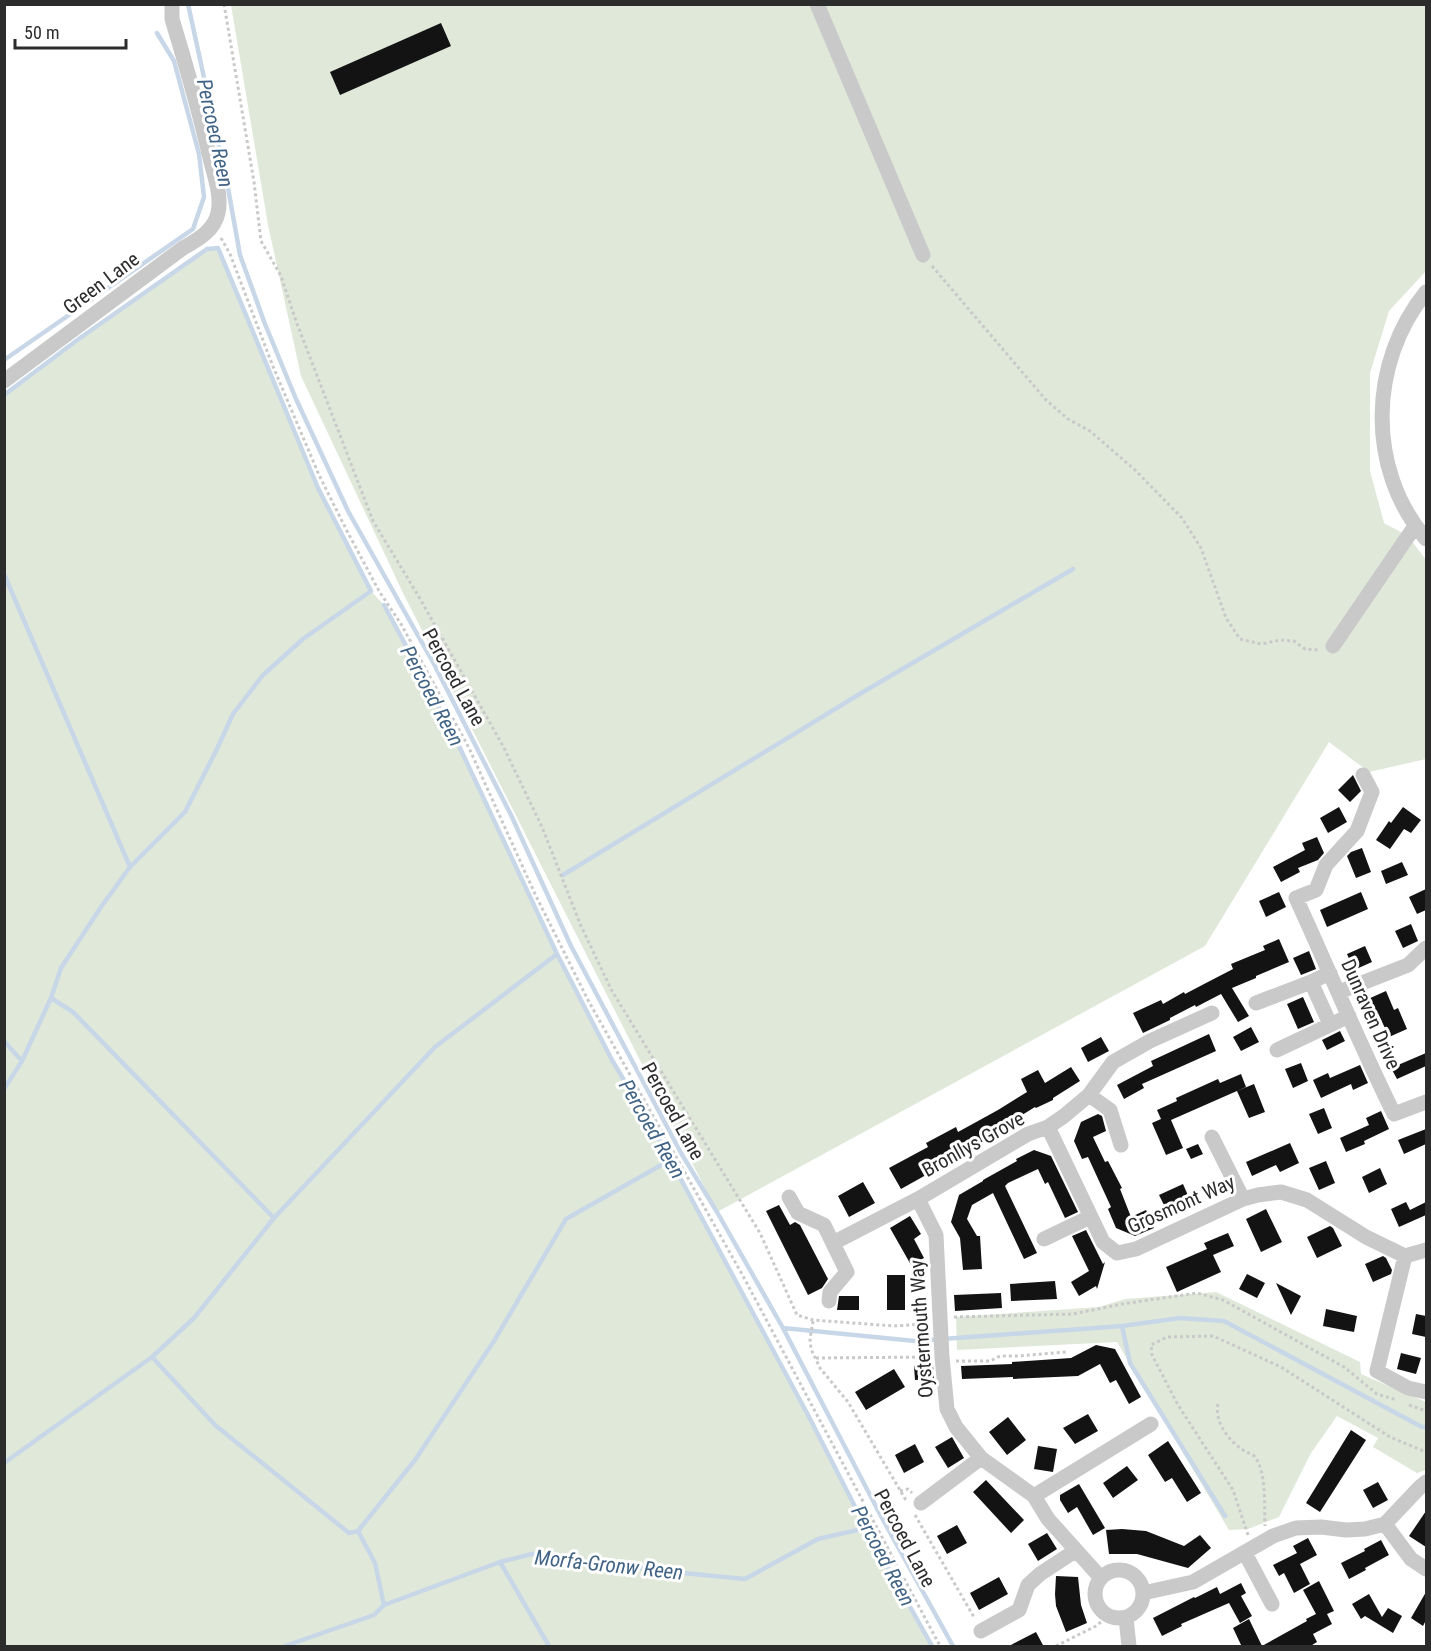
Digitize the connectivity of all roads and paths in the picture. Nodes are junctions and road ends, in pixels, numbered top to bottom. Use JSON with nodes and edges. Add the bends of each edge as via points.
{"nodes":[{"id":1,"x":172,"y":4,"type":"edge"},
{"id":2,"x":224,"y":4,"type":"edge"},
{"id":3,"x":817,"y":4,"type":"edge"},
{"id":4,"x":215,"y":219,"type":"junction"},
{"id":5,"x":923,"y":255,"type":"joint"},
{"id":6,"x":1426,"y":292,"type":"edge"},
{"id":7,"x":4,"y":381,"type":"edge"},
{"id":8,"x":1415,"y":526,"type":"junction"},
{"id":9,"x":1426,"y":539,"type":"edge"},
{"id":10,"x":1333,"y":646,"type":"joint"},
{"id":11,"x":1363,"y":775,"type":"dead end"},
{"id":12,"x":1426,"y":948,"type":"edge"},
{"id":13,"x":1330,"y":973,"type":"junction"},
{"id":14,"x":1311,"y":982,"type":"junction"},
{"id":15,"x":1339,"y":992,"type":"junction"},
{"id":16,"x":1256,"y":1003,"type":"dead end"},
{"id":17,"x":1212,"y":1012,"type":"dead end"},
{"id":18,"x":1349,"y":1016,"type":"junction"},
{"id":19,"x":1330,"y":1024,"type":"junction"},
{"id":20,"x":1276,"y":1050,"type":"dead end"},
{"id":21,"x":1089,"y":1095,"type":"junction"},
{"id":22,"x":1426,"y":1102,"type":"edge"},
{"id":23,"x":1048,"y":1127,"type":"junction"},
{"id":24,"x":1212,"y":1137,"type":"dead end"},
{"id":25,"x":1121,"y":1145,"type":"dead end"},
{"id":26,"x":789,"y":1197,"type":"dead end"},
{"id":27,"x":918,"y":1199,"type":"junction"},
{"id":28,"x":1243,"y":1199,"type":"junction"},
{"id":29,"x":1090,"y":1217,"type":"junction"},
{"id":30,"x":1044,"y":1239,"type":"dead end"},
{"id":31,"x":833,"y":1244,"type":"junction"},
{"id":32,"x":1426,"y":1250,"type":"edge"},
{"id":33,"x":1405,"y":1257,"type":"junction"},
{"id":34,"x":829,"y":1300,"type":"dead end"},
{"id":35,"x":940,"y":1317,"type":"junction"},
{"id":36,"x":813,"y":1320,"type":"junction"},
{"id":37,"x":1066,"y":1352,"type":"dead end"},
{"id":38,"x":816,"y":1358,"type":"junction"},
{"id":39,"x":942,"y":1359,"type":"junction"},
{"id":40,"x":1426,"y":1392,"type":"edge"},
{"id":41,"x":1218,"y":1404,"type":"dead end"},
{"id":42,"x":1426,"y":1411,"type":"edge"},
{"id":43,"x":1151,"y":1424,"type":"dead end"},
{"id":44,"x":1426,"y":1452,"type":"edge"},
{"id":45,"x":981,"y":1458,"type":"junction"},
{"id":46,"x":1426,"y":1482,"type":"edge"},
{"id":47,"x":1035,"y":1496,"type":"junction"},
{"id":48,"x":921,"y":1503,"type":"dead end"},
{"id":49,"x":1385,"y":1524,"type":"junction"},
{"id":50,"x":1274,"y":1536,"type":"junction"},
{"id":51,"x":1249,"y":1550,"type":"junction"},
{"id":52,"x":1075,"y":1551,"type":"junction"},
{"id":53,"x":1426,"y":1569,"type":"edge"},
{"id":54,"x":1101,"y":1578,"type":"junction"},
{"id":55,"x":1143,"y":1593,"type":"junction"},
{"id":56,"x":1272,"y":1604,"type":"dead end"},
{"id":57,"x":1108,"y":1616,"type":"junction"},
{"id":58,"x":1126,"y":1617,"type":"junction"},
{"id":59,"x":981,"y":1631,"type":"joint"},
{"id":60,"x":939,"y":1647,"type":"edge"},
{"id":61,"x":1056,"y":1647,"type":"edge"},
{"id":62,"x":1129,"y":1647,"type":"edge"}],
"edges":[{"from":1,"to":4,"type":"street","via":[[172,19],[215,176],[219,199]]},
{"from":2,"to":36,"type":"path","via":[[261,241],[281,276],[373,521],[503,746],[612,991],[760,1233],[797,1314]]},
{"from":3,"to":5,"type":"street"},
{"from":4,"to":7,"type":"street","name":"Green Lane","via":[[204,236]]},
{"from":4,"to":60,"type":"path","name":"Percoed Lane","via":[[272,364],[346,529],[469,748],[588,1000],[743,1276]]},
{"from":5,"to":10,"type":"path","via":[[1046,400],[1135,470],[1182,518],[1201,548],[1226,618],[1240,639],[1261,644],[1294,641],[1305,649],[1318,650]]},
{"from":6,"to":8,"type":"street","via":[[1410,312],[1398,337],[1382,395],[1389,467],[1400,500]]},
{"from":8,"to":9,"type":"street"},
{"from":8,"to":10,"type":"street"},
{"from":11,"to":13,"type":"street","name":"Dunraven Drive","via":[[1372,792],[1357,831],[1326,865],[1316,890],[1296,898]]},
{"from":12,"to":15,"type":"street","via":[[1408,965]]},
{"from":13,"to":14,"type":"street"},
{"from":13,"to":15,"type":"street","name":"Dunraven Drive"},
{"from":14,"to":16,"type":"street"},
{"from":14,"to":19,"type":"street"},
{"from":15,"to":18,"type":"street","name":"Dunraven Drive"},
{"from":17,"to":21,"type":"street","name":"Bronllys Grove","via":[[1113,1062]]},
{"from":18,"to":19,"type":"street"},
{"from":18,"to":22,"type":"street","name":"Dunraven Drive","via":[[1394,1114]]},
{"from":19,"to":20,"type":"street"},
{"from":21,"to":23,"type":"street","name":"Bronllys Grove"},
{"from":21,"to":25,"type":"street","via":[[1110,1110]]},
{"from":23,"to":27,"type":"street","name":"Bronllys Grove","via":[[1028,1134]]},
{"from":23,"to":29,"type":"street","name":"Grosmont Way"},
{"from":24,"to":28,"type":"street"},
{"from":26,"to":31,"type":"street","via":[[798,1213],[824,1225]]},
{"from":27,"to":31,"type":"street","name":"Bronllys Grove"},
{"from":27,"to":35,"type":"street","name":"Oystermouth Way","via":[[936,1235]]},
{"from":28,"to":29,"type":"street","name":"Grosmont Way","via":[[1136,1249],[1117,1253],[1103,1242]]},
{"from":28,"to":33,"type":"street","name":"Grosmont Way","via":[[1281,1192],[1307,1200]]},
{"from":29,"to":30,"type":"street"},
{"from":31,"to":34,"type":"street","via":[[847,1272],[830,1292]]},
{"from":32,"to":33,"type":"street"},
{"from":33,"to":40,"type":"street","via":[[1377,1371],[1408,1388]]},
{"from":35,"to":36,"type":"path","via":[[894,1326]]},
{"from":35,"to":39,"type":"street","name":"Oystermouth Way"},
{"from":35,"to":42,"type":"path","via":[[1073,1314],[1197,1293],[1223,1300],[1344,1367],[1377,1394]]},
{"from":36,"to":38,"type":"path","via":[[810,1339]]},
{"from":37,"to":39,"type":"path","via":[[1000,1356],[990,1361]]},
{"from":38,"to":39,"type":"path"},
{"from":38,"to":59,"type":"path","via":[[848,1402]]},
{"from":39,"to":45,"type":"street","name":"Oystermouth Way","via":[[947,1409]]},
{"from":41,"to":50,"type":"path","via":[[1223,1429],[1231,1440],[1255,1456],[1264,1479],[1265,1526]]},
{"from":43,"to":47,"type":"street"},
{"from":44,"to":51,"type":"path","via":[[1390,1437],[1281,1367],[1213,1336],[1167,1337],[1151,1345],[1152,1355],[1178,1405],[1233,1490]]},
{"from":45,"to":47,"type":"street","name":"Oystermouth Way"},
{"from":45,"to":48,"type":"street"},
{"from":46,"to":49,"type":"street"},
{"from":47,"to":52,"type":"street","name":"Oystermouth Way","via":[[1048,1519]]},
{"from":49,"to":50,"type":"street","via":[[1346,1530],[1296,1528]]},
{"from":49,"to":53,"type":"street","via":[[1411,1560]]},
{"from":50,"to":51,"type":"street"},
{"from":51,"to":55,"type":"street","via":[[1193,1582]]},
{"from":51,"to":56,"type":"street"},
{"from":52,"to":54,"type":"street","name":"Oystermouth Way"},
{"from":52,"to":59,"type":"street","via":[[1028,1585],[1018,1610]]},
{"from":54,"to":55,"type":"street","via":[[1112,1571],[1127,1572],[1141,1584]]},
{"from":54,"to":57,"type":"street","via":[[1095,1591],[1097,1604]]},
{"from":55,"to":58,"type":"street","via":[[1140,1606]]},
{"from":57,"to":58,"type":"street"},
{"from":57,"to":61,"type":"path"},
{"from":58,"to":62,"type":"street"}]}
